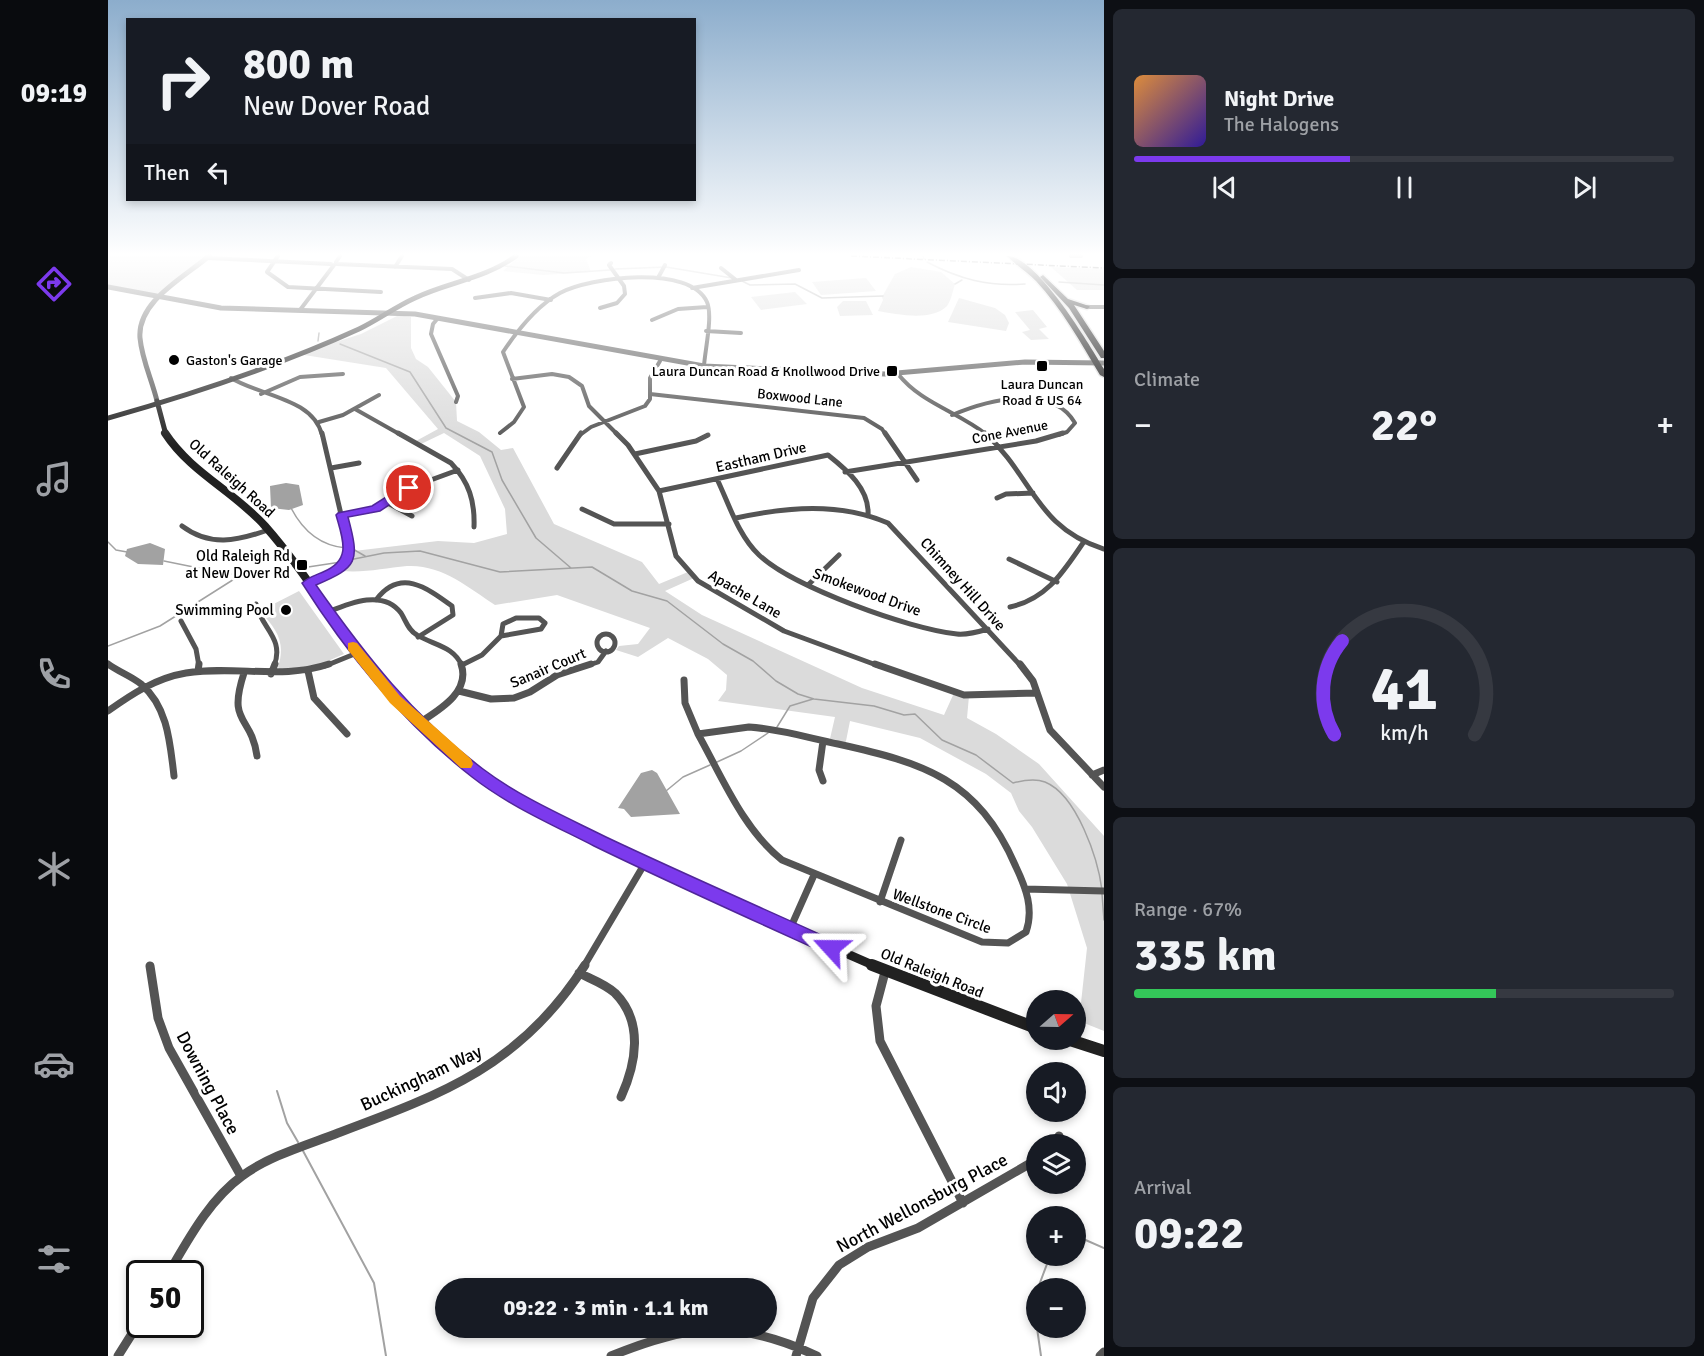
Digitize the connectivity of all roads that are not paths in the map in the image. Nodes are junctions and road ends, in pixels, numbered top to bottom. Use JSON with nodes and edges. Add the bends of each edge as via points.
{"nodes":[{"id":1,"x":143,"y":319,"type":"edge"},
{"id":2,"x":376,"y":319,"type":"edge"},
{"id":3,"x":437,"y":319,"type":"edge"},
{"id":4,"x":445,"y":319,"type":"edge"},
{"id":5,"x":532,"y":319,"type":"edge"},
{"id":6,"x":655,"y":319,"type":"edge"},
{"id":7,"x":707,"y":319,"type":"edge"},
{"id":8,"x":1068,"y":319,"type":"edge"},
{"id":9,"x":1080,"y":319,"type":"edge"},
{"id":10,"x":652,"y":321,"type":"dead end"},
{"id":11,"x":706,"y":331,"type":"junction"},
{"id":12,"x":519,"y":333,"type":"junction"},
{"id":13,"x":741,"y":333,"type":"dead end"},
{"id":14,"x":1104,"y":356,"type":"edge"},
{"id":15,"x":660,"y":361,"type":"junction"},
{"id":16,"x":1101,"y":365,"type":"edge"},
{"id":17,"x":704,"y":366,"type":"junction"},
{"id":18,"x":343,"y":374,"type":"dead end"},
{"id":19,"x":898,"y":374,"type":"junction"},
{"id":20,"x":1104,"y":375,"type":"edge"},
{"id":21,"x":231,"y":378,"type":"junction"},
{"id":22,"x":512,"y":379,"type":"junction"},
{"id":23,"x":261,"y":394,"type":"junction"},
{"id":24,"x":651,"y":394,"type":"junction"},
{"id":25,"x":379,"y":395,"type":"dead end"},
{"id":26,"x":456,"y":402,"type":"dead end"},
{"id":27,"x":158,"y":403,"type":"junction"},
{"id":28,"x":354,"y":408,"type":"junction"},
{"id":29,"x":952,"y":415,"type":"junction"},
{"id":30,"x":108,"y":417,"type":"edge"},
{"id":31,"x":319,"y":422,"type":"junction"},
{"id":32,"x":604,"y":423,"type":"junction"},
{"id":33,"x":500,"y":432,"type":"dead end"},
{"id":34,"x":708,"y":435,"type":"dead end"},
{"id":35,"x":175,"y":447,"type":"joint"},
{"id":36,"x":999,"y":447,"type":"junction"},
{"id":37,"x":635,"y":454,"type":"junction"},
{"id":38,"x":906,"y":462,"type":"junction"},
{"id":39,"x":359,"y":463,"type":"dead end"},
{"id":40,"x":331,"y":468,"type":"junction"},
{"id":41,"x":557,"y":468,"type":"dead end"},
{"id":42,"x":458,"y":470,"type":"junction"},
{"id":43,"x":845,"y":472,"type":"junction"},
{"id":44,"x":717,"y":479,"type":"junction"},
{"id":45,"x":917,"y":480,"type":"dead end"},
{"id":46,"x":659,"y":491,"type":"junction"},
{"id":47,"x":1033,"y":493,"type":"junction"},
{"id":48,"x":997,"y":498,"type":"dead end"},
{"id":49,"x":388,"y":503,"type":"junction"},
{"id":50,"x":582,"y":509,"type":"dead end"},
{"id":51,"x":342,"y":515,"type":"junction"},
{"id":52,"x":412,"y":516,"type":"dead end"},
{"id":53,"x":868,"y":516,"type":"junction"},
{"id":54,"x":736,"y":518,"type":"junction"},
{"id":55,"x":669,"y":524,"type":"junction"},
{"id":56,"x":182,"y":526,"type":"dead end"},
{"id":57,"x":474,"y":527,"type":"dead end"},
{"id":58,"x":268,"y":530,"type":"junction"},
{"id":59,"x":1083,"y":543,"type":"junction"},
{"id":60,"x":1104,"y":549,"type":"edge"},
{"id":61,"x":838,"y":555,"type":"dead end"},
{"id":62,"x":1009,"y":559,"type":"dead end"},
{"id":63,"x":1057,"y":582,"type":"junction"},
{"id":64,"x":308,"y":583,"type":"junction"},
{"id":65,"x":809,"y":584,"type":"junction"},
{"id":66,"x":376,"y":600,"type":"junction"},
{"id":67,"x":256,"y":604,"type":"dead end"},
{"id":68,"x":1010,"y":607,"type":"dead end"},
{"id":69,"x":328,"y":612,"type":"junction"},
{"id":70,"x":181,"y":621,"type":"dead end"},
{"id":71,"x":988,"y":629,"type":"junction"},
{"id":72,"x":501,"y":636,"type":"junction"},
{"id":73,"x":418,"y":637,"type":"junction"},
{"id":74,"x":606,"y":651,"type":"dead end"},
{"id":75,"x":357,"y":653,"type":"junction"},
{"id":76,"x":108,"y":664,"type":"edge"},
{"id":77,"x":462,"y":665,"type":"junction"},
{"id":78,"x":198,"y":671,"type":"junction"},
{"id":79,"x":308,"y":671,"type":"junction"},
{"id":80,"x":244,"y":673,"type":"junction"},
{"id":81,"x":271,"y":674,"type":"junction"},
{"id":82,"x":684,"y":680,"type":"dead end"},
{"id":83,"x":144,"y":687,"type":"junction"},
{"id":84,"x":459,"y":691,"type":"junction"},
{"id":85,"x":1037,"y":693,"type":"junction"},
{"id":86,"x":108,"y":711,"type":"edge"},
{"id":87,"x":419,"y":723,"type":"junction"},
{"id":88,"x":347,"y":734,"type":"dead end"},
{"id":89,"x":698,"y":734,"type":"junction"},
{"id":90,"x":822,"y":741,"type":"junction"},
{"id":91,"x":257,"y":756,"type":"dead end"},
{"id":92,"x":1104,"y":770,"type":"edge"},
{"id":93,"x":1092,"y":775,"type":"junction"},
{"id":94,"x":174,"y":776,"type":"dead end"},
{"id":95,"x":823,"y":781,"type":"dead end"},
{"id":96,"x":1104,"y":787,"type":"edge"},
{"id":97,"x":902,"y":840,"type":"dead end"},
{"id":98,"x":645,"y":863,"type":"junction"},
{"id":99,"x":814,"y":875,"type":"junction"},
{"id":100,"x":1025,"y":889,"type":"junction"},
{"id":101,"x":1104,"y":891,"type":"edge"},
{"id":102,"x":880,"y":902,"type":"junction"},
{"id":103,"x":790,"y":929,"type":"junction"},
{"id":104,"x":150,"y":966,"type":"dead end"},
{"id":105,"x":885,"y":972,"type":"junction"},
{"id":106,"x":579,"y":973,"type":"junction"},
{"id":107,"x":1026,"y":1025,"type":"edge"},
{"id":108,"x":1086,"y":1045,"type":"edge"},
{"id":109,"x":1104,"y":1051,"type":"edge"},
{"id":110,"x":621,"y":1096,"type":"dead end"},
{"id":111,"x":1026,"y":1166,"type":"edge"},
{"id":112,"x":241,"y":1176,"type":"junction"},
{"id":113,"x":963,"y":1203,"type":"junction"},
{"id":114,"x":177,"y":1260,"type":"edge"},
{"id":115,"x":129,"y":1338,"type":"edge"},
{"id":116,"x":797,"y":1351,"type":"edge"},
{"id":117,"x":1104,"y":1352,"type":"edge"},
{"id":118,"x":118,"y":1356,"type":"edge"},
{"id":119,"x":611,"y":1356,"type":"edge"},
{"id":120,"x":817,"y":1356,"type":"edge"},
{"id":121,"x":1100,"y":1356,"type":"edge"}],
"edges":[{"from":1,"to":27,"type":"street","name":"Old Raleigh Road","via":[[140,332]]},
{"from":2,"to":21,"type":"main road","via":[[341,337]]},
{"from":3,"to":26,"type":"street","via":[[430,334],[458,396]]},
{"from":4,"to":12,"type":"street"},
{"from":5,"to":12,"type":"street"},
{"from":6,"to":10,"type":"street"},
{"from":7,"to":11,"type":"street"},
{"from":8,"to":16,"type":"highway"},
{"from":9,"to":14,"type":"highway"},
{"from":11,"to":13,"type":"street"},
{"from":11,"to":17,"type":"street"},
{"from":12,"to":15,"type":"street"},
{"from":12,"to":22,"type":"street","via":[[502,354]]},
{"from":15,"to":17,"type":"street"},
{"from":15,"to":24,"type":"street","via":[[650,378]]},
{"from":16,"to":19,"type":"street","via":[[1018,363]]},
{"from":16,"to":20,"type":"highway"},
{"from":17,"to":19,"type":"street"},
{"from":18,"to":23,"type":"street","via":[[298,376]]},
{"from":19,"to":29,"type":"street","via":[[917,396]]},
{"from":21,"to":23,"type":"street"},
{"from":21,"to":27,"type":"main road"},
{"from":22,"to":32,"type":"street","name":"Apache Lane","via":[[552,374],[574,380],[584,389],[589,406]]},
{"from":22,"to":33,"type":"street","via":[[524,407],[514,422]]},
{"from":23,"to":31,"type":"street","via":[[300,408]]},
{"from":24,"to":32,"type":"street","via":[[641,410]]},
{"from":24,"to":38,"type":"street","name":"Boxwood Lane","via":[[857,416],[882,429]]},
{"from":25,"to":28,"type":"street"},
{"from":27,"to":30,"type":"main road"},
{"from":27,"to":35,"type":"main road","name":"Old Raleigh Road","via":[[164,431]]},
{"from":28,"to":31,"type":"street"},
{"from":28,"to":42,"type":"street","via":[[440,454]]},
{"from":29,"to":36,"type":"street","via":[[979,429]]},
{"from":29,"to":36,"type":"street","name":"Cone Avenue","via":[[973,405],[1032,399],[1060,406],[1074,418],[1074,426],[1067,432]]},
{"from":31,"to":40,"type":"street"},
{"from":32,"to":37,"type":"street","name":"Apache Lane"},
{"from":32,"to":41,"type":"street","via":[[581,434]]},
{"from":34,"to":37,"type":"street"},
{"from":35,"to":58,"type":"main road","name":"Old Raleigh Road","via":[[204,476],[244,504]]},
{"from":36,"to":38,"type":"street","name":"Cone Avenue"},
{"from":36,"to":47,"type":"street"},
{"from":37,"to":46,"type":"street","name":"Apache Lane"},
{"from":38,"to":43,"type":"street","name":"Cone Avenue"},
{"from":38,"to":45,"type":"street","name":"Boxwood Lane"},
{"from":39,"to":40,"type":"street"},
{"from":40,"to":51,"type":"street"},
{"from":42,"to":49,"type":"street","via":[[409,488]]},
{"from":42,"to":57,"type":"street","via":[[472,493]]},
{"from":43,"to":44,"type":"street","name":"Eastham Drive","via":[[826,454]]},
{"from":43,"to":53,"type":"street","name":"Eastham Drive","via":[[868,497]]},
{"from":44,"to":46,"type":"street","name":"Eastham Drive"},
{"from":44,"to":54,"type":"street","name":"Smokewood Drive"},
{"from":46,"to":55,"type":"street","name":"Apache Lane"},
{"from":47,"to":48,"type":"street"},
{"from":47,"to":59,"type":"street","via":[[1053,524]]},
{"from":49,"to":51,"type":"street"},
{"from":49,"to":52,"type":"street"},
{"from":50,"to":55,"type":"street","via":[[614,524]]},
{"from":51,"to":64,"type":"street","via":[[351,548],[349,558],[338,571]]},
{"from":53,"to":54,"type":"street","name":"Chimney Hill Drive","via":[[801,506]]},
{"from":53,"to":71,"type":"street","name":"Chimney Hill Drive","via":[[899,531]]},
{"from":54,"to":65,"type":"street","name":"Smokewood Drive","via":[[759,555]]},
{"from":55,"to":85,"type":"street","name":"Apache Lane","via":[[676,556],[689,574],[784,631],[962,695]]},
{"from":56,"to":58,"type":"street","via":[[198,539],[215,541]]},
{"from":58,"to":64,"type":"main road","name":"Old Raleigh Road"},
{"from":59,"to":60,"type":"street"},
{"from":59,"to":63,"type":"street"},
{"from":61,"to":65,"type":"street"},
{"from":62,"to":63,"type":"street"},
{"from":63,"to":68,"type":"street","via":[[1036,599]]},
{"from":64,"to":69,"type":"main road","name":"Old Raleigh Road"},
{"from":65,"to":71,"type":"street","name":"Smokewood Drive","via":[[945,632],[961,634]]},
{"from":66,"to":69,"type":"street","via":[[357,601]]},
{"from":66,"to":73,"type":"street","via":[[397,609]]},
{"from":66,"to":73,"type":"street","via":[[387,586],[410,582],[425,587],[452,606],[449,620]]},
{"from":67,"to":81,"type":"street","via":[[256,611],[278,644]]},
{"from":69,"to":75,"type":"main road","name":"Old Raleigh Road"},
{"from":70,"to":78,"type":"street","via":[[198,651]]},
{"from":71,"to":85,"type":"street","name":"Chimney Hill Drive","via":[[1031,677]]},
{"from":72,"to":72,"type":"street","via":[[541,629],[545,623],[539,618],[512,619],[503,624]]},
{"from":72,"to":77,"type":"street","via":[[482,655]]},
{"from":73,"to":77,"type":"street","via":[[446,648]]},
{"from":74,"to":84,"type":"street","name":"Sanair Court","via":[[598,662],[556,675],[514,698],[491,699]]},
{"from":75,"to":79,"type":"street"},
{"from":75,"to":87,"type":"main road","name":"Old Raleigh Road"},
{"from":76,"to":83,"type":"street"},
{"from":77,"to":84,"type":"street","via":[[464,677]]},
{"from":78,"to":80,"type":"street"},
{"from":78,"to":83,"type":"street","via":[[167,677]]},
{"from":79,"to":81,"type":"street"},
{"from":79,"to":88,"type":"street","via":[[314,698]]},
{"from":80,"to":81,"type":"street"},
{"from":80,"to":91,"type":"street","via":[[235,708],[257,743]]},
{"from":82,"to":89,"type":"street","name":"Wellstone Circle","via":[[685,703]]},
{"from":83,"to":86,"type":"street"},
{"from":83,"to":94,"type":"street","via":[[166,722]]},
{"from":84,"to":87,"type":"street"},
{"from":85,"to":93,"type":"street","name":"Chimney Hill Drive","via":[[1050,730]]},
{"from":87,"to":98,"type":"main road","name":"Old Raleigh Road","via":[[505,792]]},
{"from":89,"to":90,"type":"street","name":"Wellstone Circle","via":[[744,726]]},
{"from":89,"to":99,"type":"street","name":"Wellstone Circle","via":[[763,845],[782,860]]},
{"from":90,"to":95,"type":"street","via":[[819,770]]},
{"from":90,"to":100,"type":"street","name":"Wellstone Circle","via":[[900,758],[951,783],[981,809],[1002,835]]},
{"from":92,"to":93,"type":"street"},
{"from":93,"to":96,"type":"street","name":"Chimney Hill Drive"},
{"from":97,"to":102,"type":"street"},
{"from":98,"to":103,"type":"main road","name":"Old Raleigh Road"},
{"from":98,"to":106,"type":"street","name":"Buckingham Way"},
{"from":99,"to":102,"type":"street","name":"Wellstone Circle"},
{"from":99,"to":103,"type":"street"},
{"from":100,"to":101,"type":"street"},
{"from":100,"to":102,"type":"street","name":"Wellstone Circle","via":[[1031,911],[1029,926],[1021,937],[1001,944],[967,937]]},
{"from":103,"to":105,"type":"main road","name":"Old Raleigh Road"},
{"from":104,"to":112,"type":"street","name":"Downing Place","via":[[158,1018],[169,1048]]},
{"from":105,"to":107,"type":"main road","name":"Old Raleigh Road"},
{"from":105,"to":113,"type":"street","via":[[876,1006],[880,1041]]},
{"from":106,"to":110,"type":"street","via":[[614,992],[632,1016],[634,1057]]},
{"from":106,"to":112,"type":"street","name":"Buckingham Way","via":[[541,1024],[479,1073]]},
{"from":108,"to":109,"type":"main road"},
{"from":111,"to":113,"type":"street","name":"North Wellonsburg Place"},
{"from":112,"to":114,"type":"street","name":"Buckingham Way","via":[[209,1211]]},
{"from":113,"to":116,"type":"street","name":"North Wellonsburg Place","via":[[918,1228],[852,1255],[839,1265],[813,1298]]},
{"from":115,"to":118,"type":"street"},
{"from":116,"to":119,"type":"street","via":[[752,1332],[709,1328],[658,1336]]},
{"from":116,"to":120,"type":"street"},
{"from":117,"to":121,"type":"street"}]}
